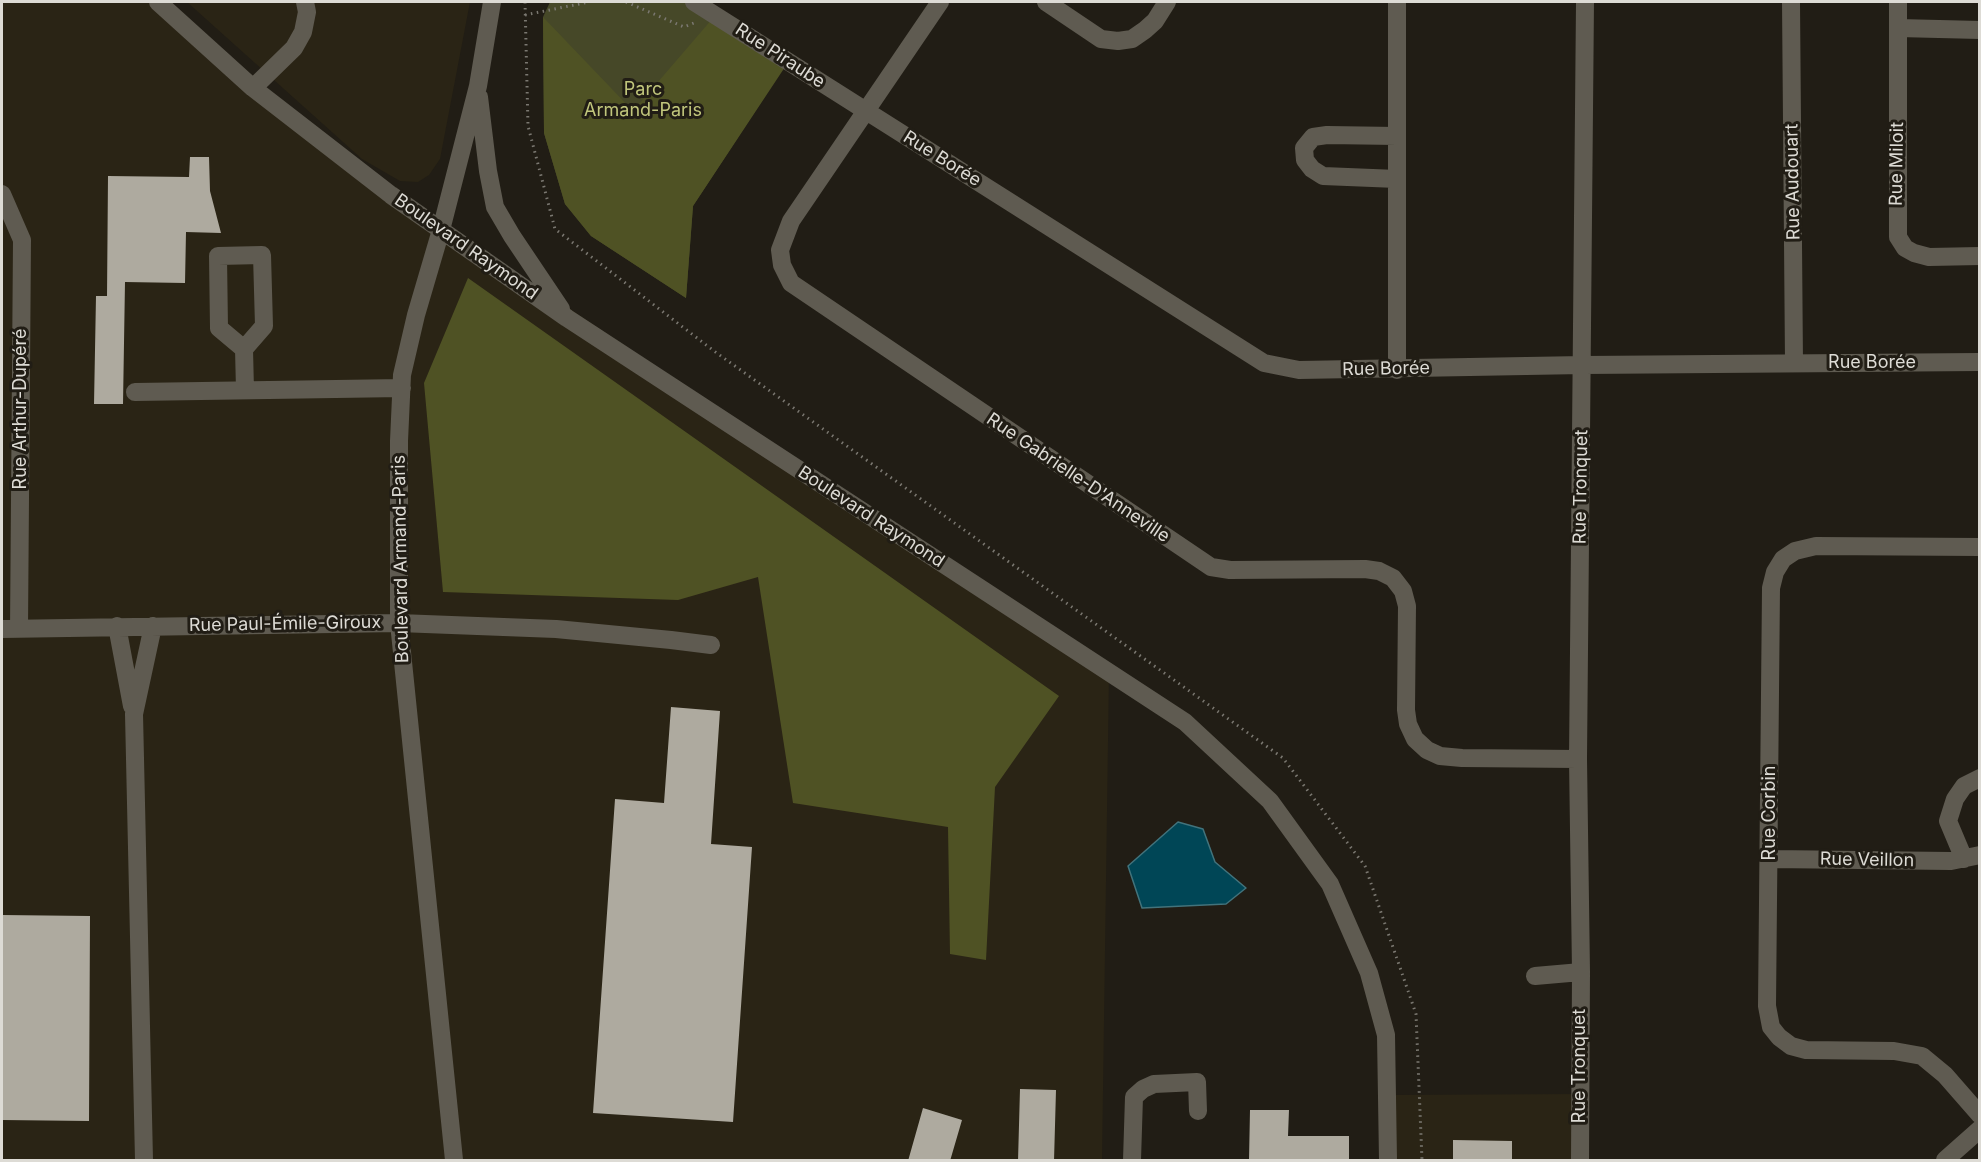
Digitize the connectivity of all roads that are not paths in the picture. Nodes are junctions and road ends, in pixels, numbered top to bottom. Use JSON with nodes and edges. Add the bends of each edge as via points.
{"nodes":[{"id":1,"x":158,"y":2,"type":"edge"},
{"id":2,"x":306,"y":2,"type":"edge"},
{"id":3,"x":492,"y":2,"type":"edge"},
{"id":4,"x":694,"y":2,"type":"edge"},
{"id":5,"x":939,"y":2,"type":"edge"},
{"id":6,"x":1046,"y":2,"type":"edge"},
{"id":7,"x":1167,"y":2,"type":"edge"},
{"id":8,"x":1397,"y":2,"type":"edge"},
{"id":9,"x":1585,"y":2,"type":"edge"},
{"id":10,"x":1791,"y":2,"type":"edge"},
{"id":11,"x":1898,"y":2,"type":"edge"},
{"id":12,"x":1898,"y":28,"type":"junction"},
{"id":13,"x":1980,"y":30,"type":"edge"},
{"id":14,"x":478,"y":86,"type":"junction"},
{"id":15,"x":253,"y":88,"type":"junction"},
{"id":16,"x":866,"y":110,"type":"junction"},
{"id":17,"x":1397,"y":136,"type":"junction"},
{"id":18,"x":1396,"y":179,"type":"junction"},
{"id":19,"x":2,"y":194,"type":"edge"},
{"id":20,"x":441,"y":230,"type":"junction"},
{"id":21,"x":1980,"y":256,"type":"edge"},
{"id":22,"x":567,"y":318,"type":"junction"},
{"id":23,"x":244,"y":349,"type":"junction"},
{"id":24,"x":1980,"y":362,"type":"edge"},
{"id":25,"x":1794,"y":363,"type":"junction"},
{"id":26,"x":1582,"y":365,"type":"junction"},
{"id":27,"x":1397,"y":370,"type":"junction"},
{"id":28,"x":402,"y":388,"type":"junction"},
{"id":29,"x":245,"y":390,"type":"junction"},
{"id":30,"x":135,"y":392,"type":"dead end"},
{"id":31,"x":1980,"y":547,"type":"edge"},
{"id":32,"x":399,"y":623,"type":"junction"},
{"id":33,"x":117,"y":626,"type":"junction"},
{"id":34,"x":153,"y":626,"type":"junction"},
{"id":35,"x":10,"y":629,"type":"edge"},
{"id":36,"x":711,"y":645,"type":"dead end"},
{"id":37,"x":134,"y":714,"type":"junction"},
{"id":38,"x":1578,"y":759,"type":"junction"},
{"id":39,"x":1980,"y":778,"type":"edge"},
{"id":40,"x":1972,"y":857,"type":"edge"},
{"id":41,"x":1770,"y":859,"type":"junction"},
{"id":42,"x":1581,"y":972,"type":"junction"},
{"id":43,"x":1535,"y":976,"type":"dead end"},
{"id":44,"x":1198,"y":1111,"type":"dead end"},
{"id":45,"x":1980,"y":1115,"type":"edge"},
{"id":46,"x":1980,"y":1129,"type":"edge"},
{"id":47,"x":144,"y":1161,"type":"edge"},
{"id":48,"x":454,"y":1161,"type":"edge"},
{"id":49,"x":1132,"y":1161,"type":"edge"},
{"id":50,"x":1388,"y":1161,"type":"edge"},
{"id":51,"x":1580,"y":1161,"type":"edge"},
{"id":52,"x":1945,"y":1161,"type":"edge"}],
"edges":[{"from":1,"to":15,"type":"street","name":"Boulevard Raymond"},
{"from":2,"to":15,"type":"street","via":[[303,32],[294,48]]},
{"from":3,"to":14,"type":"street","name":"Boulevard Armand-Paris"},
{"from":4,"to":16,"type":"street","name":"Rue Piraube"},
{"from":5,"to":16,"type":"street","name":"Rue Gabrielle-D'Anneville"},
{"from":6,"to":7,"type":"street","via":[[1101,39],[1118,41],[1132,39],[1145,30]]},
{"from":8,"to":17,"type":"street"},
{"from":9,"to":26,"type":"street","name":"Rue Tronquet"},
{"from":10,"to":25,"type":"street","name":"Rue Audouart"},
{"from":11,"to":12,"type":"street","name":"Rue Miloit"},
{"from":12,"to":13,"type":"street"},
{"from":12,"to":21,"type":"street","name":"Rue Miloit","via":[[1898,237],[1905,248],[1929,257]]},
{"from":14,"to":20,"type":"street","name":"Boulevard Armand-Paris"},
{"from":14,"to":22,"type":"street","via":[[495,207]]},
{"from":15,"to":20,"type":"street","name":"Boulevard Raymond"},
{"from":16,"to":27,"type":"street","name":"Rue Borée","via":[[1264,363],[1299,370]]},
{"from":16,"to":38,"type":"street","name":"Rue Gabrielle-D'Anneville","via":[[784,236],[780,250],[782,266],[791,283],[1211,567],[1365,568],[1393,578],[1403,591],[1407,606],[1408,724],[1415,739],[1427,750],[1462,758]]},
{"from":17,"to":18,"type":"street"},
{"from":17,"to":18,"type":"street","via":[[1327,135],[1313,137],[1304,148],[1305,160],[1323,176]]},
{"from":18,"to":27,"type":"street"},
{"from":19,"to":35,"type":"street","name":"Rue Arthur-Dupéré","via":[[22,240]]},
{"from":20,"to":22,"type":"street","name":"Boulevard Raymond"},
{"from":20,"to":28,"type":"street","name":"Boulevard Armand-Paris","via":[[416,315]]},
{"from":22,"to":50,"type":"street","name":"Boulevard Raymond","via":[[1185,722],[1270,801],[1330,884],[1370,973],[1386,1035]]},
{"from":23,"to":23,"type":"street","via":[[264,326],[262,255],[218,256],[219,328]]},
{"from":23,"to":29,"type":"street"},
{"from":24,"to":25,"type":"street","name":"Rue Borée"},
{"from":25,"to":26,"type":"street","name":"Rue Borée"},
{"from":26,"to":27,"type":"street","name":"Rue Borée"},
{"from":26,"to":38,"type":"street","name":"Rue Tronquet"},
{"from":28,"to":29,"type":"street"},
{"from":28,"to":32,"type":"street","name":"Boulevard Armand-Paris"},
{"from":29,"to":30,"type":"street"},
{"from":31,"to":41,"type":"street","name":"Rue Corbin","via":[[1816,546],[1795,551],[1774,572]]},
{"from":32,"to":34,"type":"street","name":"Rue Paul-Émile-Giroux"},
{"from":32,"to":36,"type":"street","name":"Rue Paul-Émile-Giroux","via":[[556,629]]},
{"from":32,"to":48,"type":"street","name":"Boulevard Armand-Paris"},
{"from":33,"to":34,"type":"street","name":"Rue Paul-Émile-Giroux"},
{"from":33,"to":35,"type":"street","name":"Rue Paul-Émile-Giroux"},
{"from":33,"to":37,"type":"street"},
{"from":34,"to":37,"type":"street"},
{"from":37,"to":47,"type":"street"},
{"from":38,"to":42,"type":"street","name":"Rue Tronquet"},
{"from":39,"to":40,"type":"street","name":"Rue Veillon","via":[[1964,786],[1948,821]]},
{"from":40,"to":41,"type":"street","name":"Rue Veillon","via":[[1951,861]]},
{"from":41,"to":45,"type":"street","name":"Rue Corbin","via":[[1767,1006],[1771,1027],[1779,1037],[1806,1050],[1894,1051],[1922,1056],[1945,1075]]},
{"from":42,"to":43,"type":"street"},
{"from":42,"to":51,"type":"street","name":"Rue Tronquet"},
{"from":44,"to":49,"type":"street","via":[[1197,1082],[1154,1083],[1143,1089],[1134,1097]]},
{"from":46,"to":52,"type":"street"}]}
